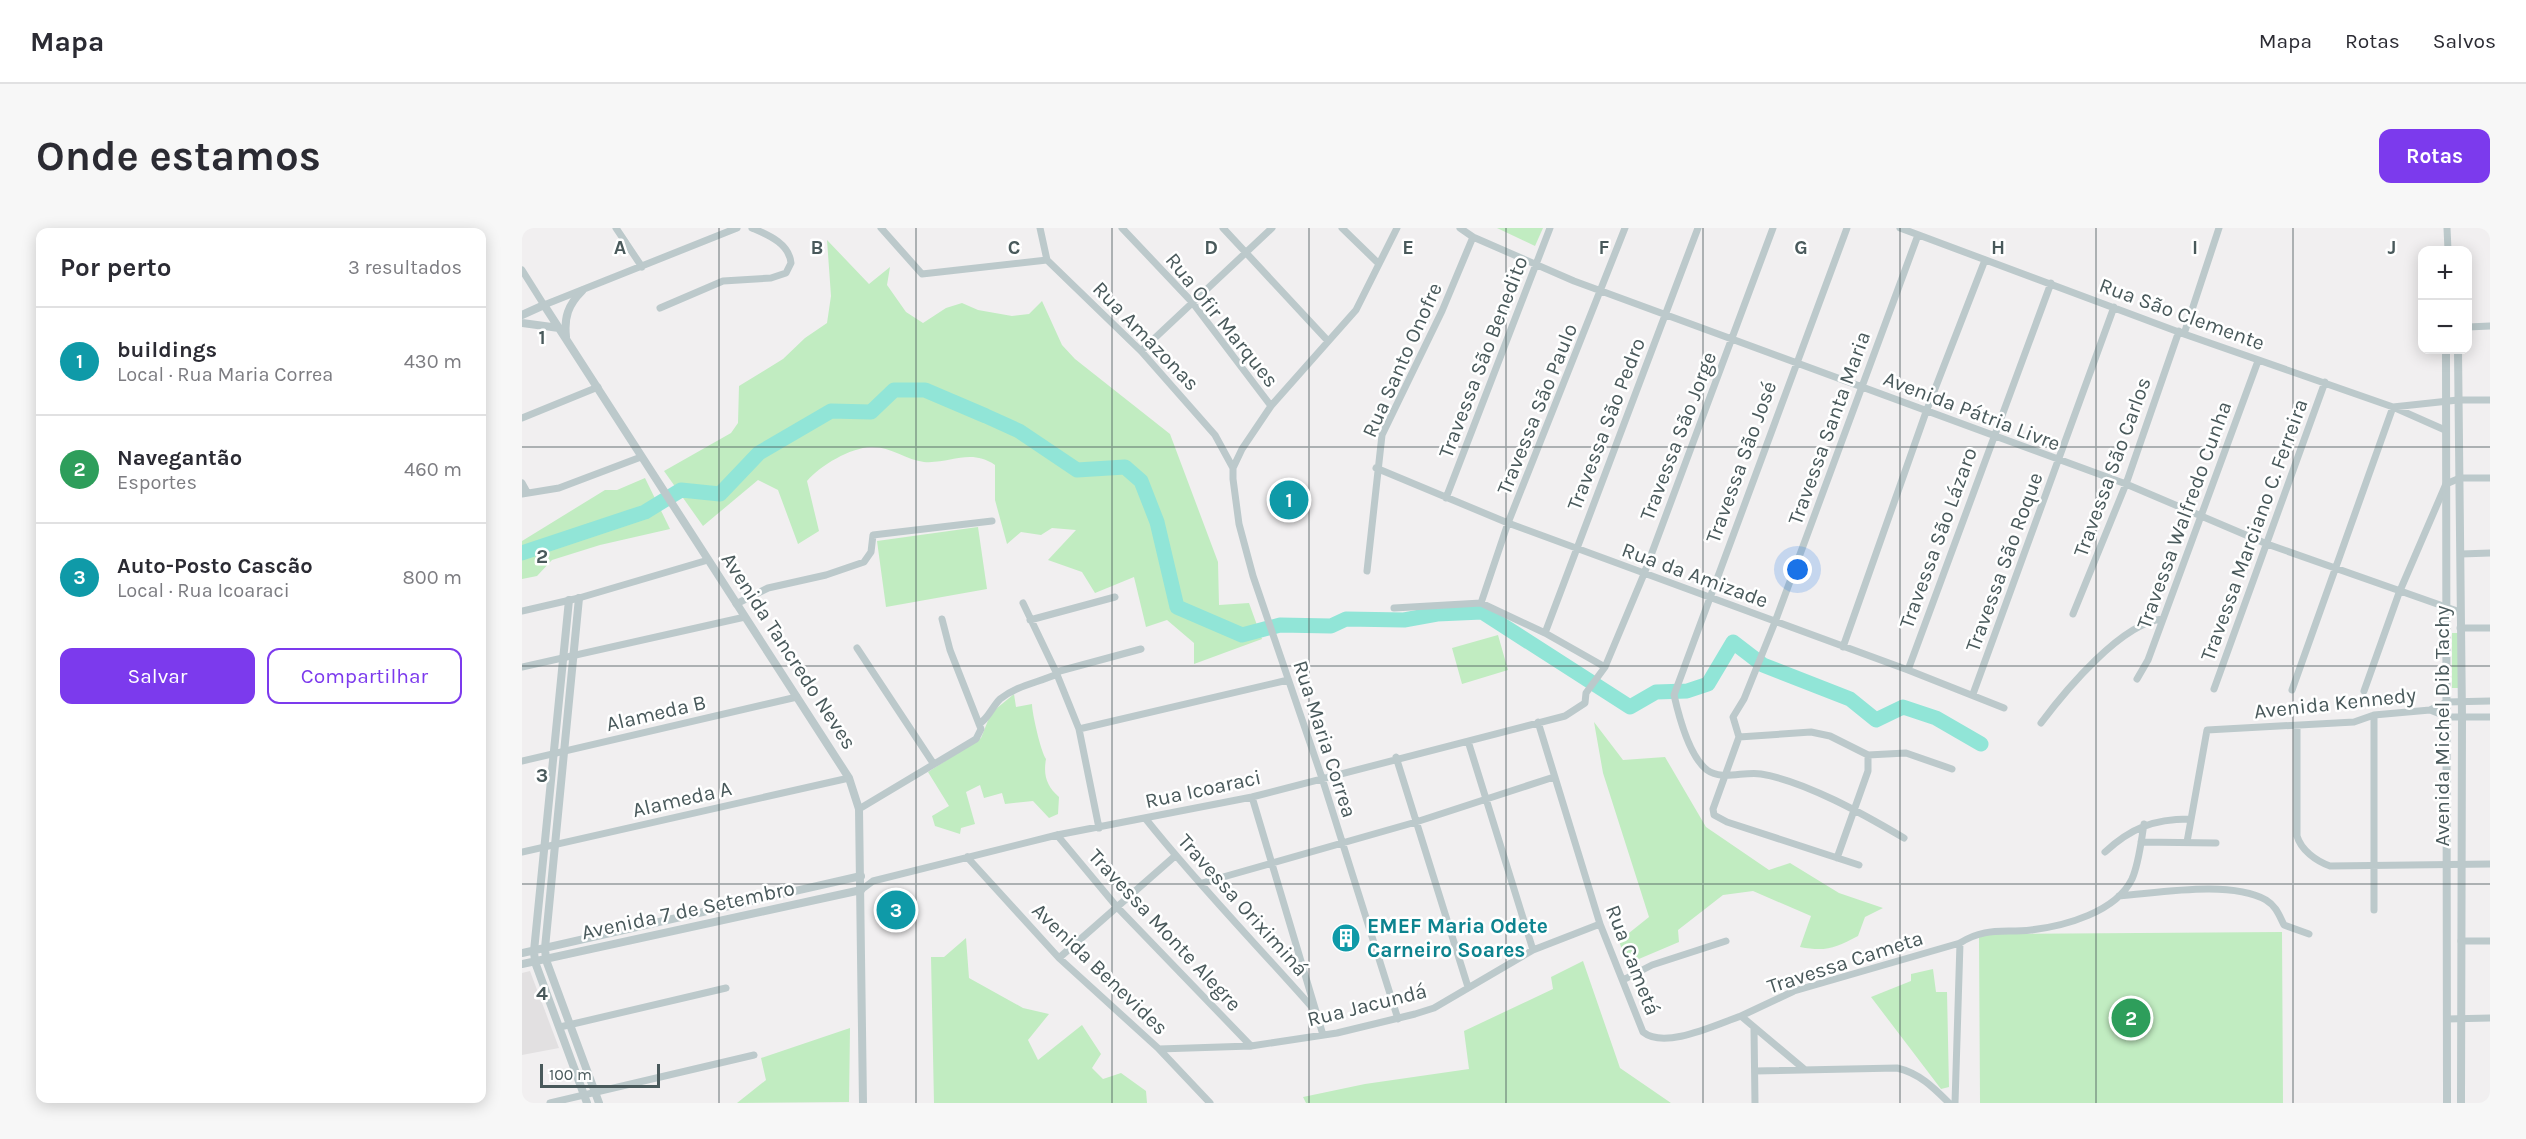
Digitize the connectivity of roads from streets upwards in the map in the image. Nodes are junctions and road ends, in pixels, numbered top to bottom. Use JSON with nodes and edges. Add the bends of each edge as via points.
{"nodes":[{"id":1,"x":737,"y":228,"type":"edge"},
{"id":2,"x":752,"y":228,"type":"edge"},
{"id":3,"x":881,"y":228,"type":"edge"},
{"id":4,"x":1040,"y":228,"type":"edge"},
{"id":5,"x":1122,"y":228,"type":"edge"},
{"id":6,"x":1222,"y":228,"type":"edge"},
{"id":7,"x":1272,"y":228,"type":"edge"},
{"id":8,"x":1342,"y":228,"type":"edge"},
{"id":9,"x":1397,"y":228,"type":"edge"},
{"id":10,"x":1460,"y":228,"type":"edge"},
{"id":11,"x":1550,"y":228,"type":"edge"},
{"id":12,"x":1625,"y":228,"type":"edge"},
{"id":13,"x":1698,"y":228,"type":"edge"},
{"id":14,"x":1773,"y":228,"type":"edge"},
{"id":15,"x":1846,"y":228,"type":"edge"},
{"id":16,"x":1900,"y":228,"type":"edge"},
{"id":17,"x":2219,"y":228,"type":"edge"},
{"id":18,"x":2447,"y":228,"type":"edge"},
{"id":19,"x":620,"y":230,"type":"edge"},
{"id":20,"x":1918,"y":235,"type":"junction"},
{"id":21,"x":1473,"y":237,"type":"junction"},
{"id":22,"x":2448,"y":246,"type":"edge"},
{"id":23,"x":1245,"y":252,"type":"junction"},
{"id":24,"x":1047,"y":260,"type":"junction"},
{"id":25,"x":1985,"y":260,"type":"junction"},
{"id":26,"x":1378,"y":263,"type":"junction"},
{"id":27,"x":1536,"y":265,"type":"junction"},
{"id":28,"x":642,"y":267,"type":"junction"},
{"id":29,"x":522,"y":270,"type":"edge"},
{"id":30,"x":2050,"y":283,"type":"junction"},
{"id":31,"x":582,"y":291,"type":"junction"},
{"id":32,"x":1602,"y":292,"type":"junction"},
{"id":33,"x":1192,"y":302,"type":"junction"},
{"id":34,"x":544,"y":305,"type":"junction"},
{"id":35,"x":2114,"y":307,"type":"junction"},
{"id":36,"x":660,"y":308,"type":"dead end"},
{"id":37,"x":522,"y":315,"type":"edge"},
{"id":38,"x":1664,"y":315,"type":"junction"},
{"id":39,"x":522,"y":323,"type":"edge"},
{"id":40,"x":535,"y":325,"type":"junction"},
{"id":41,"x":2490,"y":326,"type":"edge"},
{"id":42,"x":2472,"y":327,"type":"edge"},
{"id":43,"x":558,"y":328,"type":"junction"},
{"id":44,"x":522,"y":330,"type":"edge"},
{"id":45,"x":2182,"y":333,"type":"junction"},
{"id":46,"x":1732,"y":339,"type":"junction"},
{"id":47,"x":567,"y":341,"type":"junction"},
{"id":48,"x":1328,"y":341,"type":"junction"},
{"id":49,"x":1141,"y":351,"type":"junction"},
{"id":50,"x":2446,"y":354,"type":"edge"},
{"id":51,"x":2458,"y":354,"type":"edge"},
{"id":52,"x":2258,"y":361,"type":"junction"},
{"id":53,"x":1795,"y":362,"type":"junction"},
{"id":54,"x":2325,"y":382,"type":"junction"},
{"id":55,"x":598,"y":387,"type":"junction"},
{"id":56,"x":1862,"y":387,"type":"junction"},
{"id":57,"x":2458,"y":400,"type":"junction"},
{"id":58,"x":2490,"y":400,"type":"edge"},
{"id":59,"x":2445,"y":403,"type":"junction"},
{"id":60,"x":1271,"y":406,"type":"junction"},
{"id":61,"x":2393,"y":407,"type":"junction"},
{"id":62,"x":1926,"y":412,"type":"junction"},
{"id":63,"x":522,"y":418,"type":"edge"},
{"id":64,"x":2445,"y":430,"type":"junction"},
{"id":65,"x":1993,"y":435,"type":"junction"},
{"id":66,"x":641,"y":457,"type":"junction"},
{"id":67,"x":2058,"y":462,"type":"junction"},
{"id":68,"x":1233,"y":468,"type":"junction"},
{"id":69,"x":1377,"y":468,"type":"junction"},
{"id":70,"x":2460,"y":478,"type":"junction"},
{"id":71,"x":2490,"y":478,"type":"edge"},
{"id":72,"x":522,"y":483,"type":"edge"},
{"id":73,"x":2126,"y":484,"type":"junction"},
{"id":74,"x":2446,"y":484,"type":"junction"},
{"id":75,"x":524,"y":493,"type":"edge"},
{"id":76,"x":1446,"y":498,"type":"junction"},
{"id":77,"x":2201,"y":518,"type":"junction"},
{"id":78,"x":992,"y":521,"type":"dead end"},
{"id":79,"x":1508,"y":523,"type":"junction"},
{"id":80,"x":2266,"y":544,"type":"junction"},
{"id":81,"x":1577,"y":548,"type":"junction"},
{"id":82,"x":2461,"y":554,"type":"junction"},
{"id":83,"x":2490,"y":554,"type":"edge"},
{"id":84,"x":708,"y":560,"type":"junction"},
{"id":85,"x":2335,"y":569,"type":"junction"},
{"id":86,"x":1367,"y":571,"type":"dead end"},
{"id":87,"x":1644,"y":574,"type":"junction"},
{"id":88,"x":2399,"y":593,"type":"junction"},
{"id":89,"x":1115,"y":597,"type":"dead end"},
{"id":90,"x":579,"y":598,"type":"junction"},
{"id":91,"x":1709,"y":598,"type":"junction"},
{"id":92,"x":570,"y":600,"type":"junction"},
{"id":93,"x":1023,"y":603,"type":"dead end"},
{"id":94,"x":1481,"y":603,"type":"junction"},
{"id":95,"x":736,"y":604,"type":"junction"},
{"id":96,"x":1394,"y":608,"type":"dead end"},
{"id":97,"x":2448,"y":609,"type":"junction"},
{"id":98,"x":522,"y":610,"type":"edge"},
{"id":99,"x":2460,"y":612,"type":"junction"},
{"id":100,"x":2073,"y":614,"type":"dead end"},
{"id":101,"x":745,"y":617,"type":"junction"},
{"id":102,"x":942,"y":619,"type":"dead end"},
{"id":103,"x":2163,"y":619,"type":"junction"},
{"id":104,"x":1030,"y":620,"type":"junction"},
{"id":105,"x":1775,"y":622,"type":"junction"},
{"id":106,"x":2460,"y":628,"type":"junction"},
{"id":107,"x":2490,"y":628,"type":"edge"},
{"id":108,"x":1545,"y":633,"type":"junction"},
{"id":109,"x":1843,"y":647,"type":"junction"},
{"id":110,"x":858,"y":648,"type":"dead end"},
{"id":111,"x":1141,"y":649,"type":"dead end"},
{"id":112,"x":574,"y":657,"type":"junction"},
{"id":113,"x":564,"y":658,"type":"junction"},
{"id":114,"x":1605,"y":667,"type":"junction"},
{"id":115,"x":522,"y":668,"type":"edge"},
{"id":116,"x":1908,"y":670,"type":"junction"},
{"id":117,"x":1057,"y":673,"type":"junction"},
{"id":118,"x":2137,"y":679,"type":"dead end"},
{"id":119,"x":1288,"y":680,"type":"junction"},
{"id":120,"x":2214,"y":689,"type":"dead end"},
{"id":121,"x":2292,"y":690,"type":"dead end"},
{"id":122,"x":2364,"y":691,"type":"dead end"},
{"id":123,"x":1973,"y":694,"type":"junction"},
{"id":124,"x":797,"y":697,"type":"junction"},
{"id":125,"x":2462,"y":701,"type":"junction"},
{"id":126,"x":2490,"y":701,"type":"edge"},
{"id":127,"x":2448,"y":702,"type":"junction"},
{"id":128,"x":2004,"y":708,"type":"dead end"},
{"id":129,"x":2430,"y":710,"type":"junction"},
{"id":130,"x":2374,"y":715,"type":"junction"},
{"id":131,"x":2448,"y":717,"type":"junction"},
{"id":132,"x":2462,"y":717,"type":"junction"},
{"id":133,"x":2490,"y":717,"type":"edge"},
{"id":134,"x":1538,"y":722,"type":"junction"},
{"id":135,"x":2041,"y":723,"type":"dead end"},
{"id":136,"x":979,"y":724,"type":"junction"},
{"id":137,"x":2297,"y":727,"type":"junction"},
{"id":138,"x":1079,"y":729,"type":"junction"},
{"id":139,"x":1739,"y":737,"type":"junction"},
{"id":140,"x":1468,"y":741,"type":"junction"},
{"id":141,"x":564,"y":752,"type":"junction"},
{"id":142,"x":554,"y":754,"type":"junction"},
{"id":143,"x":1868,"y":755,"type":"junction"},
{"id":144,"x":1396,"y":757,"type":"junction"},
{"id":145,"x":522,"y":761,"type":"edge"},
{"id":146,"x":933,"y":764,"type":"junction"},
{"id":147,"x":1952,"y":769,"type":"dead end"},
{"id":148,"x":1724,"y":776,"type":"junction"},
{"id":149,"x":1554,"y":777,"type":"junction"},
{"id":150,"x":849,"y":778,"type":"junction"},
{"id":151,"x":1322,"y":778,"type":"junction"},
{"id":152,"x":1252,"y":796,"type":"junction"},
{"id":153,"x":1484,"y":800,"type":"junction"},
{"id":154,"x":859,"y":809,"type":"junction"},
{"id":155,"x":1856,"y":810,"type":"junction"},
{"id":156,"x":1145,"y":818,"type":"junction"},
{"id":157,"x":2189,"y":819,"type":"junction"},
{"id":158,"x":1416,"y":822,"type":"junction"},
{"id":159,"x":2144,"y":824,"type":"junction"},
{"id":160,"x":1099,"y":828,"type":"junction"},
{"id":161,"x":1057,"y":835,"type":"junction"},
{"id":162,"x":1904,"y":838,"type":"dead end"},
{"id":163,"x":2141,"y":842,"type":"junction"},
{"id":164,"x":2187,"y":842,"type":"junction"},
{"id":165,"x":2216,"y":843,"type":"dead end"},
{"id":166,"x":1341,"y":844,"type":"junction"},
{"id":167,"x":555,"y":845,"type":"junction"},
{"id":168,"x":545,"y":848,"type":"junction"},
{"id":169,"x":522,"y":852,"type":"edge"},
{"id":170,"x":2105,"y":852,"type":"dead end"},
{"id":171,"x":1175,"y":856,"type":"junction"},
{"id":172,"x":967,"y":857,"type":"junction"},
{"id":173,"x":1837,"y":858,"type":"junction"},
{"id":174,"x":1270,"y":864,"type":"junction"},
{"id":175,"x":2448,"y":864,"type":"junction"},
{"id":176,"x":2460,"y":864,"type":"junction"},
{"id":177,"x":2490,"y":864,"type":"edge"},
{"id":178,"x":1859,"y":865,"type":"dead end"},
{"id":179,"x":2374,"y":865,"type":"junction"},
{"id":180,"x":861,"y":876,"type":"junction"},
{"id":181,"x":873,"y":881,"type":"junction"},
{"id":182,"x":1203,"y":883,"type":"junction"},
{"id":183,"x":861,"y":890,"type":"junction"},
{"id":184,"x":2119,"y":896,"type":"junction"},
{"id":185,"x":1117,"y":908,"type":"junction"},
{"id":186,"x":2374,"y":910,"type":"dead end"},
{"id":187,"x":704,"y":911,"type":"junction"},
{"id":188,"x":707,"y":924,"type":"junction"},
{"id":189,"x":1599,"y":924,"type":"junction"},
{"id":190,"x":611,"y":932,"type":"junction"},
{"id":191,"x":2309,"y":934,"type":"dead end"},
{"id":192,"x":1726,"y":941,"type":"dead end"},
{"id":193,"x":2461,"y":941,"type":"junction"},
{"id":194,"x":2490,"y":941,"type":"edge"},
{"id":195,"x":613,"y":944,"type":"junction"},
{"id":196,"x":1960,"y":944,"type":"junction"},
{"id":197,"x":545,"y":948,"type":"junction"},
{"id":198,"x":1533,"y":950,"type":"junction"},
{"id":199,"x":534,"y":951,"type":"junction"},
{"id":200,"x":522,"y":953,"type":"edge"},
{"id":201,"x":1059,"y":958,"type":"junction"},
{"id":202,"x":546,"y":960,"type":"junction"},
{"id":203,"x":535,"y":962,"type":"junction"},
{"id":204,"x":522,"y":964,"type":"edge"},
{"id":205,"x":1623,"y":980,"type":"junction"},
{"id":206,"x":1468,"y":987,"type":"junction"},
{"id":207,"x":726,"y":988,"type":"dead end"},
{"id":208,"x":1317,"y":1013,"type":"junction"},
{"id":209,"x":1741,"y":1016,"type":"junction"},
{"id":210,"x":2490,"y":1018,"type":"edge"},
{"id":211,"x":1398,"y":1019,"type":"junction"},
{"id":212,"x":2447,"y":1019,"type":"junction"},
{"id":213,"x":2460,"y":1019,"type":"junction"},
{"id":214,"x":571,"y":1025,"type":"junction"},
{"id":215,"x":560,"y":1027,"type":"junction"},
{"id":216,"x":1754,"y":1028,"type":"junction"},
{"id":217,"x":1323,"y":1035,"type":"junction"},
{"id":218,"x":1251,"y":1046,"type":"junction"},
{"id":219,"x":1159,"y":1049,"type":"junction"},
{"id":220,"x":754,"y":1055,"type":"dead end"},
{"id":221,"x":1804,"y":1069,"type":"junction"},
{"id":222,"x":1755,"y":1071,"type":"junction"},
{"id":223,"x":596,"y":1093,"type":"junction"},
{"id":224,"x":586,"y":1099,"type":"edge"},
{"id":225,"x":550,"y":1103,"type":"edge"},
{"id":226,"x":599,"y":1103,"type":"edge"},
{"id":227,"x":863,"y":1103,"type":"edge"},
{"id":228,"x":1210,"y":1103,"type":"edge"},
{"id":229,"x":1755,"y":1103,"type":"edge"},
{"id":230,"x":1949,"y":1103,"type":"edge"},
{"id":231,"x":1955,"y":1103,"type":"edge"},
{"id":232,"x":2447,"y":1103,"type":"edge"},
{"id":233,"x":2461,"y":1103,"type":"edge"}],
"edges":[{"from":1,"to":28,"type":"street"},
{"from":2,"to":36,"type":"street","via":[[785,249],[791,263],[786,273],[771,278],[723,281]]},
{"from":3,"to":24,"type":"street","via":[[922,274]]},
{"from":4,"to":24,"type":"street"},
{"from":5,"to":33,"type":"street","name":"Rua Ofir Marques"},
{"from":6,"to":23,"type":"street"},
{"from":7,"to":23,"type":"street"},
{"from":8,"to":26,"type":"street"},
{"from":9,"to":26,"type":"street"},
{"from":10,"to":21,"type":"street","name":"Avenida Pátria Livre"},
{"from":11,"to":27,"type":"street","name":"Travessa São Benedito"},
{"from":12,"to":32,"type":"street","name":"Travessa São Paulo"},
{"from":13,"to":38,"type":"street","name":"Travessa São Pedro"},
{"from":14,"to":46,"type":"street","name":"Travessa São Jorge"},
{"from":15,"to":53,"type":"street","name":"Travessa São José"},
{"from":16,"to":20,"type":"street","name":"Rua São Clemente"},
{"from":17,"to":45,"type":"street","name":"Travessa São Carlos"},
{"from":18,"to":22,"type":"street"},
{"from":19,"to":28,"type":"street"},
{"from":20,"to":25,"type":"street","name":"Rua São Clemente"},
{"from":20,"to":56,"type":"street","name":"Travessa Santa Maria"},
{"from":21,"to":27,"type":"street","name":"Avenida Pátria Livre"},
{"from":21,"to":69,"type":"street","name":"Rua Santo Onofre","via":[[1382,435]]},
{"from":23,"to":33,"type":"street"},
{"from":23,"to":48,"type":"street"},
{"from":24,"to":49,"type":"street","name":"Rua Amazonas"},
{"from":25,"to":30,"type":"street","name":"Rua São Clemente"},
{"from":25,"to":62,"type":"street"},
{"from":26,"to":48,"type":"street","via":[[1356,310]]},
{"from":27,"to":32,"type":"street","name":"Avenida Pátria Livre"},
{"from":27,"to":76,"type":"street","name":"Travessa São Benedito"},
{"from":28,"to":31,"type":"street"},
{"from":29,"to":34,"type":"street","name":"Avenida Tancredo Neves"},
{"from":30,"to":35,"type":"street","name":"Rua São Clemente"},
{"from":30,"to":65,"type":"street","name":"Travessa São Lázaro"},
{"from":31,"to":34,"type":"street"},
{"from":31,"to":47,"type":"street","via":[[567,312]]},
{"from":32,"to":38,"type":"street","name":"Avenida Pátria Livre"},
{"from":32,"to":79,"type":"street","name":"Travessa São Paulo"},
{"from":33,"to":49,"type":"street"},
{"from":33,"to":60,"type":"street","name":"Rua Ofir Marques"},
{"from":34,"to":37,"type":"street"},
{"from":34,"to":43,"type":"street","name":"Avenida Tancredo Neves"},
{"from":35,"to":45,"type":"street","name":"Rua São Clemente"},
{"from":35,"to":67,"type":"street","name":"Travessa São Roque"},
{"from":38,"to":46,"type":"street","name":"Avenida Pátria Livre"},
{"from":38,"to":81,"type":"street","name":"Travessa São Pedro"},
{"from":39,"to":40,"type":"street"},
{"from":40,"to":43,"type":"street"},
{"from":40,"to":44,"type":"street"},
{"from":41,"to":42,"type":"street"},
{"from":43,"to":47,"type":"street","name":"Avenida Tancredo Neves"},
{"from":45,"to":52,"type":"street","name":"Rua São Clemente"},
{"from":45,"to":73,"type":"street","name":"Travessa São Carlos"},
{"from":46,"to":53,"type":"street","name":"Avenida Pátria Livre"},
{"from":46,"to":87,"type":"street","name":"Travessa São Jorge"},
{"from":47,"to":55,"type":"street","name":"Avenida Tancredo Neves"},
{"from":48,"to":60,"type":"street"},
{"from":49,"to":68,"type":"street","name":"Rua Amazonas","via":[[1215,435]]},
{"from":50,"to":59,"type":"street","name":"Avenida Michel Dib Tachy"},
{"from":51,"to":57,"type":"street","name":"Avenida Michel Dib Tachy"},
{"from":52,"to":54,"type":"street","name":"Rua São Clemente"},
{"from":52,"to":77,"type":"street","name":"Travessa Walfredo Cunha"},
{"from":53,"to":56,"type":"street","name":"Avenida Pátria Livre"},
{"from":53,"to":91,"type":"street","name":"Travessa São José"},
{"from":54,"to":61,"type":"street","name":"Rua São Clemente"},
{"from":54,"to":80,"type":"street","name":"Travessa Marciano C. Ferreira"},
{"from":55,"to":63,"type":"street"},
{"from":55,"to":66,"type":"street","name":"Avenida Tancredo Neves"},
{"from":56,"to":62,"type":"street","name":"Avenida Pátria Livre"},
{"from":56,"to":105,"type":"street","name":"Travessa Santa Maria"},
{"from":57,"to":58,"type":"street","name":"Rua São Clemente"},
{"from":57,"to":59,"type":"street","name":"Rua São Clemente"},
{"from":57,"to":70,"type":"street","name":"Avenida Michel Dib Tachy"},
{"from":59,"to":61,"type":"street","name":"Rua São Clemente"},
{"from":59,"to":64,"type":"street","name":"Avenida Michel Dib Tachy"},
{"from":60,"to":68,"type":"street"},
{"from":61,"to":64,"type":"street"},
{"from":61,"to":85,"type":"street"},
{"from":62,"to":65,"type":"street","name":"Avenida Pátria Livre"},
{"from":62,"to":109,"type":"street"},
{"from":64,"to":74,"type":"street","name":"Avenida Michel Dib Tachy"},
{"from":65,"to":67,"type":"street","name":"Avenida Pátria Livre"},
{"from":65,"to":116,"type":"street","name":"Travessa São Lázaro"},
{"from":66,"to":75,"type":"street","via":[[559,488]]},
{"from":66,"to":84,"type":"street","name":"Avenida Tancredo Neves"},
{"from":67,"to":73,"type":"street","name":"Avenida Pátria Livre"},
{"from":67,"to":123,"type":"street","name":"Travessa São Roque"},
{"from":68,"to":119,"type":"street","name":"Rua Maria Correa","via":[[1239,525]]},
{"from":69,"to":76,"type":"street","name":"Rua da Amizade"},
{"from":69,"to":86,"type":"street","name":"Rua Santo Onofre"},
{"from":70,"to":71,"type":"street"},
{"from":70,"to":74,"type":"street"},
{"from":70,"to":82,"type":"street","name":"Avenida Michel Dib Tachy"},
{"from":72,"to":75,"type":"street"},
{"from":73,"to":77,"type":"street","name":"Avenida Pátria Livre"},
{"from":73,"to":100,"type":"street","name":"Travessa São Carlos"},
{"from":74,"to":88,"type":"street"},
{"from":74,"to":97,"type":"street","name":"Avenida Michel Dib Tachy"},
{"from":76,"to":79,"type":"street","name":"Rua da Amizade"},
{"from":77,"to":80,"type":"street","name":"Avenida Pátria Livre"},
{"from":77,"to":103,"type":"street","name":"Travessa Walfredo Cunha"},
{"from":78,"to":95,"type":"street","via":[[878,533],[873,535],[871,552],[864,562],[768,588]]},
{"from":79,"to":81,"type":"street","name":"Rua da Amizade"},
{"from":79,"to":94,"type":"street","name":"Travessa São Paulo"},
{"from":80,"to":85,"type":"street","name":"Avenida Pátria Livre"},
{"from":80,"to":120,"type":"street","name":"Travessa Marciano C. Ferreira"},
{"from":81,"to":87,"type":"street","name":"Rua da Amizade"},
{"from":81,"to":108,"type":"street","name":"Travessa São Pedro"},
{"from":82,"to":83,"type":"street"},
{"from":82,"to":99,"type":"street","name":"Avenida Michel Dib Tachy"},
{"from":84,"to":90,"type":"street"},
{"from":84,"to":95,"type":"street","name":"Avenida Tancredo Neves"},
{"from":85,"to":88,"type":"street","name":"Avenida Pátria Livre"},
{"from":85,"to":121,"type":"street"},
{"from":87,"to":91,"type":"street","name":"Rua da Amizade"},
{"from":87,"to":114,"type":"street","name":"Travessa São Jorge"},
{"from":88,"to":97,"type":"street","name":"Avenida Pátria Livre"},
{"from":88,"to":122,"type":"street"},
{"from":89,"to":104,"type":"street"},
{"from":90,"to":92,"type":"street"},
{"from":90,"to":112,"type":"street"},
{"from":91,"to":105,"type":"street","name":"Rua da Amizade"},
{"from":91,"to":148,"type":"street","name":"Travessa São José","via":[[1674,696],[1682,729],[1702,766]]},
{"from":92,"to":98,"type":"street"},
{"from":92,"to":113,"type":"street"},
{"from":93,"to":104,"type":"street"},
{"from":94,"to":96,"type":"street"},
{"from":94,"to":108,"type":"street"},
{"from":95,"to":101,"type":"street","name":"Avenida Tancredo Neves"},
{"from":97,"to":99,"type":"street","name":"Avenida Pátria Livre"},
{"from":97,"to":127,"type":"street","name":"Avenida Michel Dib Tachy"},
{"from":99,"to":106,"type":"street","name":"Avenida Michel Dib Tachy"},
{"from":101,"to":112,"type":"street"},
{"from":101,"to":124,"type":"street","name":"Avenida Tancredo Neves"},
{"from":102,"to":136,"type":"street"},
{"from":103,"to":118,"type":"street","name":"Travessa Walfredo Cunha"},
{"from":103,"to":135,"type":"street","via":[[2147,621],[2126,634],[2061,696]]},
{"from":104,"to":117,"type":"street"},
{"from":105,"to":109,"type":"street","name":"Rua da Amizade"},
{"from":105,"to":139,"type":"street","name":"Travessa Santa Maria","via":[[1733,717]]},
{"from":106,"to":107,"type":"street"},
{"from":106,"to":125,"type":"street","name":"Avenida Michel Dib Tachy"},
{"from":108,"to":114,"type":"street"},
{"from":109,"to":116,"type":"street","name":"Rua da Amizade"},
{"from":110,"to":146,"type":"street"},
{"from":111,"to":117,"type":"street"},
{"from":112,"to":113,"type":"street"},
{"from":112,"to":141,"type":"street"},
{"from":113,"to":115,"type":"street"},
{"from":113,"to":142,"type":"street"},
{"from":114,"to":134,"type":"street","name":"Travessa São Jorge","via":[[1589,688],[1580,709]]},
{"from":116,"to":123,"type":"street","name":"Rua da Amizade"},
{"from":117,"to":136,"type":"street","via":[[1016,688]]},
{"from":117,"to":138,"type":"street"},
{"from":119,"to":138,"type":"street"},
{"from":119,"to":151,"type":"street","name":"Rua Maria Correa"},
{"from":123,"to":128,"type":"street","name":"Rua da Amizade"},
{"from":124,"to":141,"type":"street","name":"Alameda B"},
{"from":124,"to":150,"type":"street","name":"Avenida Tancredo Neves"},
{"from":125,"to":126,"type":"street","name":"Avenida Kennedy"},
{"from":125,"to":127,"type":"street","name":"Avenida Kennedy"},
{"from":125,"to":132,"type":"street","name":"Avenida Michel Dib Tachy"},
{"from":127,"to":129,"type":"street","name":"Avenida Kennedy"},
{"from":127,"to":131,"type":"street","name":"Avenida Michel Dib Tachy"},
{"from":129,"to":130,"type":"street","name":"Avenida Kennedy"},
{"from":129,"to":131,"type":"street","name":"Avenida Kennedy"},
{"from":130,"to":137,"type":"street","name":"Avenida Kennedy","via":[[2354,722]]},
{"from":130,"to":179,"type":"street"},
{"from":131,"to":132,"type":"street","name":"Avenida Kennedy"},
{"from":131,"to":175,"type":"street","name":"Avenida Michel Dib Tachy"},
{"from":132,"to":133,"type":"street","name":"Avenida Kennedy"},
{"from":132,"to":176,"type":"street","name":"Avenida Michel Dib Tachy"},
{"from":134,"to":140,"type":"street","name":"Rua Icoaraci"},
{"from":134,"to":149,"type":"street","name":"Rua Cametá"},
{"from":136,"to":146,"type":"street","via":[[976,739]]},
{"from":137,"to":157,"type":"street","name":"Avenida Kennedy","via":[[2207,730]]},
{"from":137,"to":179,"type":"street","via":[[2299,845],[2330,866]]},
{"from":138,"to":160,"type":"street"},
{"from":139,"to":143,"type":"street","via":[[1811,732],[1830,736]]},
{"from":139,"to":148,"type":"street"},
{"from":140,"to":144,"type":"street","name":"Rua Icoaraci"},
{"from":140,"to":153,"type":"street"},
{"from":141,"to":142,"type":"street","name":"Alameda B"},
{"from":141,"to":167,"type":"street"},
{"from":142,"to":145,"type":"street","name":"Alameda B"},
{"from":142,"to":168,"type":"street"},
{"from":143,"to":147,"type":"street","via":[[1906,753]]},
{"from":143,"to":155,"type":"street","via":[[1868,771]]},
{"from":144,"to":151,"type":"street","name":"Rua Icoaraci"},
{"from":144,"to":158,"type":"street"},
{"from":146,"to":154,"type":"street"},
{"from":148,"to":155,"type":"street","via":[[1756,773],[1775,777]]},
{"from":148,"to":173,"type":"street","via":[[1714,815]]},
{"from":149,"to":153,"type":"street"},
{"from":149,"to":189,"type":"street","name":"Rua Cametá"},
{"from":150,"to":154,"type":"street","name":"Avenida Tancredo Neves"},
{"from":150,"to":167,"type":"street","name":"Alameda A"},
{"from":151,"to":152,"type":"street","name":"Rua Icoaraci"},
{"from":151,"to":166,"type":"street","name":"Rua Maria Correa"},
{"from":152,"to":156,"type":"street","name":"Rua Icoaraci"},
{"from":152,"to":174,"type":"street"},
{"from":153,"to":158,"type":"street"},
{"from":153,"to":198,"type":"street"},
{"from":154,"to":180,"type":"street","name":"Avenida Tancredo Neves"},
{"from":155,"to":162,"type":"street"},
{"from":155,"to":173,"type":"street"},
{"from":156,"to":160,"type":"street","name":"Rua Icoaraci"},
{"from":156,"to":171,"type":"street","name":"Travessa Oriximiná"},
{"from":157,"to":159,"type":"street"},
{"from":157,"to":164,"type":"street"},
{"from":158,"to":166,"type":"street"},
{"from":158,"to":206,"type":"street"},
{"from":159,"to":163,"type":"street"},
{"from":159,"to":170,"type":"street"},
{"from":160,"to":161,"type":"street","name":"Rua Icoaraci"},
{"from":161,"to":172,"type":"street","name":"Rua Icoaraci"},
{"from":161,"to":185,"type":"street","name":"Travessa Monte Alegre"},
{"from":163,"to":164,"type":"street"},
{"from":163,"to":184,"type":"street","via":[[2132,878]]},
{"from":164,"to":165,"type":"street"},
{"from":166,"to":174,"type":"street"},
{"from":166,"to":211,"type":"street","name":"Rua Maria Correa"},
{"from":167,"to":168,"type":"street","name":"Alameda A"},
{"from":167,"to":197,"type":"street"},
{"from":168,"to":169,"type":"street","name":"Alameda A"},
{"from":168,"to":199,"type":"street"},
{"from":171,"to":182,"type":"street","name":"Travessa Oriximiná"},
{"from":171,"to":185,"type":"street"},
{"from":172,"to":181,"type":"street","name":"Rua Icoaraci"},
{"from":172,"to":201,"type":"street","name":"Avenida Benevides"},
{"from":173,"to":178,"type":"street"},
{"from":174,"to":182,"type":"street"},
{"from":174,"to":208,"type":"street"},
{"from":175,"to":176,"type":"street"},
{"from":175,"to":179,"type":"street"},
{"from":175,"to":212,"type":"street","name":"Avenida Michel Dib Tachy"},
{"from":176,"to":177,"type":"street"},
{"from":176,"to":193,"type":"street","name":"Avenida Michel Dib Tachy"},
{"from":179,"to":186,"type":"street"},
{"from":180,"to":181,"type":"street"},
{"from":180,"to":183,"type":"street","name":"Avenida Tancredo Neves"},
{"from":180,"to":187,"type":"street"},
{"from":181,"to":183,"type":"street","name":"Rua Icoaraci"},
{"from":182,"to":208,"type":"street","name":"Travessa Oriximiná"},
{"from":183,"to":188,"type":"street","name":"Avenida 7 de Setembro"},
{"from":183,"to":227,"type":"street","name":"Avenida Tancredo Neves"},
{"from":184,"to":191,"type":"street","via":[[2179,891],[2245,892],[2276,908],[2284,926]]},
{"from":184,"to":196,"type":"street","name":"Travessa Cameta","via":[[2097,911],[2073,920],[2032,930],[1982,932]]},
{"from":185,"to":201,"type":"street"},
{"from":185,"to":218,"type":"street","name":"Travessa Monte Alegre"},
{"from":187,"to":188,"type":"street"},
{"from":187,"to":190,"type":"street"},
{"from":188,"to":195,"type":"street","name":"Avenida 7 de Setembro"},
{"from":189,"to":198,"type":"street","name":"Rua Jacundá"},
{"from":189,"to":205,"type":"street","name":"Rua Cametá"},
{"from":190,"to":195,"type":"street"},
{"from":190,"to":197,"type":"street"},
{"from":192,"to":205,"type":"street","via":[[1652,964]]},
{"from":193,"to":194,"type":"street"},
{"from":193,"to":213,"type":"street","name":"Avenida Michel Dib Tachy"},
{"from":195,"to":202,"type":"street","name":"Avenida 7 de Setembro"},
{"from":196,"to":209,"type":"street","name":"Travessa Cameta","via":[[1794,991]]},
{"from":196,"to":231,"type":"street"},
{"from":197,"to":199,"type":"street"},
{"from":197,"to":202,"type":"street"},
{"from":198,"to":206,"type":"street","name":"Rua Jacundá"},
{"from":199,"to":200,"type":"street"},
{"from":199,"to":203,"type":"street"},
{"from":201,"to":219,"type":"street","name":"Avenida Benevides"},
{"from":202,"to":203,"type":"street","name":"Avenida 7 de Setembro"},
{"from":202,"to":214,"type":"street"},
{"from":203,"to":204,"type":"street","name":"Avenida 7 de Setembro"},
{"from":203,"to":215,"type":"street"},
{"from":205,"to":209,"type":"street","name":"Rua Cametá","via":[[1643,1032],[1656,1039],[1678,1037]]},
{"from":206,"to":211,"type":"street","name":"Rua Jacundá","via":[[1434,1008]]},
{"from":207,"to":214,"type":"street"},
{"from":208,"to":217,"type":"street"},
{"from":209,"to":216,"type":"street"},
{"from":210,"to":213,"type":"street"},
{"from":211,"to":217,"type":"street","name":"Rua Jacundá"},
{"from":212,"to":213,"type":"street"},
{"from":212,"to":232,"type":"street","name":"Avenida Michel Dib Tachy"},
{"from":213,"to":233,"type":"street","name":"Avenida Michel Dib Tachy"},
{"from":214,"to":215,"type":"street"},
{"from":214,"to":223,"type":"street"},
{"from":215,"to":224,"type":"street"},
{"from":216,"to":221,"type":"street"},
{"from":216,"to":222,"type":"street"},
{"from":217,"to":218,"type":"street","name":"Rua Jacundá"},
{"from":218,"to":219,"type":"street","name":"Rua Jacundá"},
{"from":219,"to":228,"type":"street","name":"Avenida Benevides"},
{"from":220,"to":223,"type":"street"},
{"from":221,"to":222,"type":"street"},
{"from":221,"to":230,"type":"street","via":[[1897,1068],[1923,1079]]},
{"from":222,"to":229,"type":"street"},
{"from":223,"to":224,"type":"street"},
{"from":223,"to":226,"type":"street"},
{"from":224,"to":225,"type":"street"}]}
